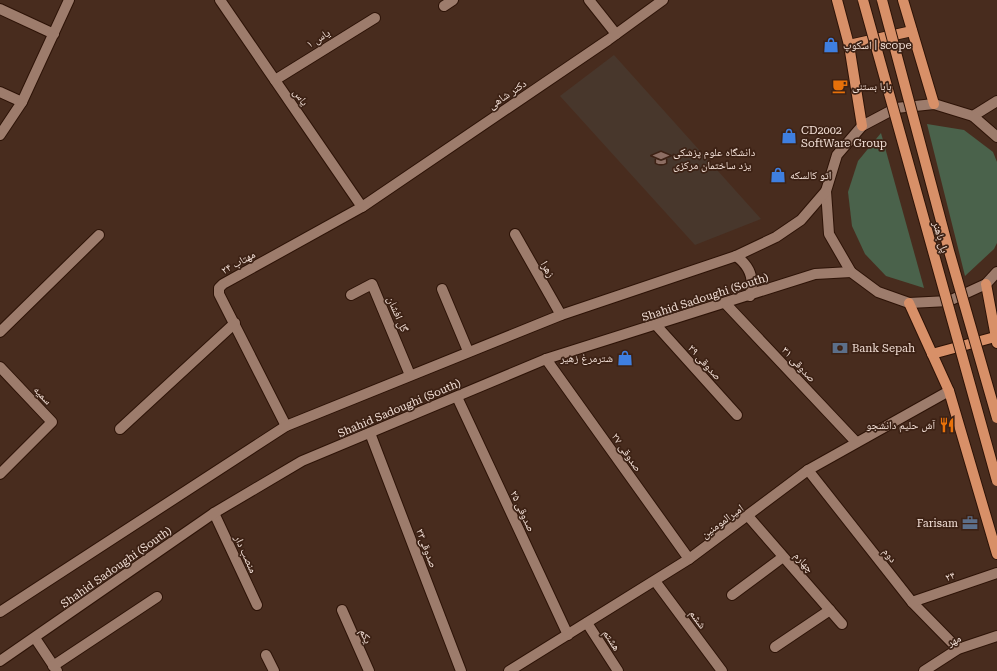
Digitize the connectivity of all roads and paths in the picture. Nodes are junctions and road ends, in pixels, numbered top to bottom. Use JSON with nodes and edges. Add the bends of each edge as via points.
{"nodes":[{"id":1,"x":69,"y":0,"type":"edge"},
{"id":2,"x":220,"y":0,"type":"edge"},
{"id":3,"x":453,"y":0,"type":"edge"},
{"id":4,"x":590,"y":0,"type":"edge"},
{"id":5,"x":664,"y":0,"type":"edge"},
{"id":6,"x":837,"y":0,"type":"edge"},
{"id":7,"x":863,"y":0,"type":"edge"},
{"id":8,"x":882,"y":0,"type":"edge"},
{"id":9,"x":903,"y":0,"type":"edge"},
{"id":10,"x":444,"y":6,"type":"dead end"},
{"id":11,"x":0,"y":9,"type":"edge"},
{"id":12,"x":375,"y":18,"type":"dead end"},
{"id":13,"x":912,"y":31,"type":"junction"},
{"id":14,"x":54,"y":34,"type":"junction"},
{"id":15,"x":616,"y":34,"type":"junction"},
{"id":16,"x":849,"y":45,"type":"junction"},
{"id":17,"x":275,"y":80,"type":"junction"},
{"id":18,"x":0,"y":92,"type":"edge"},
{"id":19,"x":997,"y":101,"type":"edge"},
{"id":20,"x":22,"y":102,"type":"junction"},
{"id":21,"x":934,"y":104,"type":"junction"},
{"id":22,"x":973,"y":116,"type":"junction"},
{"id":23,"x":862,"y":126,"type":"junction"},
{"id":24,"x":0,"y":135,"type":"edge"},
{"id":25,"x":997,"y":137,"type":"edge"},
{"id":26,"x":826,"y":191,"type":"junction"},
{"id":27,"x":362,"y":207,"type":"junction"},
{"id":28,"x":515,"y":234,"type":"dead end"},
{"id":29,"x":99,"y":235,"type":"dead end"},
{"id":30,"x":736,"y":256,"type":"junction"},
{"id":31,"x":851,"y":272,"type":"junction"},
{"id":32,"x":997,"y":272,"type":"edge"},
{"id":33,"x":986,"y":284,"type":"junction"},
{"id":34,"x":442,"y":289,"type":"dead end"},
{"id":35,"x":351,"y":295,"type":"dead end"},
{"id":36,"x":750,"y":296,"type":"junction"},
{"id":37,"x":725,"y":303,"type":"junction"},
{"id":38,"x":909,"y":303,"type":"junction"},
{"id":39,"x":561,"y":315,"type":"junction"},
{"id":40,"x":235,"y":323,"type":"junction"},
{"id":41,"x":656,"y":325,"type":"junction"},
{"id":42,"x":0,"y":332,"type":"edge"},
{"id":43,"x":996,"y":338,"type":"edge"},
{"id":44,"x":468,"y":351,"type":"junction"},
{"id":45,"x":932,"y":354,"type":"junction"},
{"id":46,"x":546,"y":359,"type":"junction"},
{"id":47,"x":0,"y":367,"type":"edge"},
{"id":48,"x":410,"y":375,"type":"junction"},
{"id":49,"x":949,"y":391,"type":"junction"},
{"id":50,"x":457,"y":397,"type":"junction"},
{"id":51,"x":737,"y":415,"type":"dead end"},
{"id":52,"x":997,"y":418,"type":"edge"},
{"id":53,"x":286,"y":426,"type":"junction"},
{"id":54,"x":120,"y":428,"type":"dead end"},
{"id":55,"x":370,"y":433,"type":"junction"},
{"id":56,"x":856,"y":442,"type":"junction"},
{"id":57,"x":808,"y":470,"type":"junction"},
{"id":58,"x":0,"y":474,"type":"edge"},
{"id":59,"x":997,"y":481,"type":"edge"},
{"id":60,"x":214,"y":513,"type":"junction"},
{"id":61,"x":748,"y":516,"type":"junction"},
{"id":62,"x":997,"y":554,"type":"edge"},
{"id":63,"x":783,"y":557,"type":"junction"},
{"id":64,"x":689,"y":560,"type":"junction"},
{"id":65,"x":997,"y":573,"type":"edge"},
{"id":66,"x":654,"y":581,"type":"junction"},
{"id":67,"x":732,"y":595,"type":"dead end"},
{"id":68,"x":157,"y":597,"type":"dead end"},
{"id":69,"x":912,"y":602,"type":"junction"},
{"id":70,"x":256,"y":605,"type":"dead end"},
{"id":71,"x":342,"y":610,"type":"dead end"},
{"id":72,"x":830,"y":610,"type":"junction"},
{"id":73,"x":0,"y":612,"type":"edge"},
{"id":74,"x":586,"y":623,"type":"junction"},
{"id":75,"x":842,"y":624,"type":"dead end"},
{"id":76,"x":568,"y":634,"type":"junction"},
{"id":77,"x":997,"y":636,"type":"edge"},
{"id":78,"x":35,"y":638,"type":"junction"},
{"id":79,"x":775,"y":647,"type":"dead end"},
{"id":80,"x":958,"y":649,"type":"junction"},
{"id":81,"x":266,"y":656,"type":"dead end"},
{"id":82,"x":0,"y":661,"type":"edge"},
{"id":83,"x":55,"y":668,"type":"edge"},
{"id":84,"x":514,"y":670,"type":"edge"},
{"id":85,"x":274,"y":671,"type":"edge"},
{"id":86,"x":369,"y":671,"type":"edge"},
{"id":87,"x":461,"y":671,"type":"edge"},
{"id":88,"x":618,"y":671,"type":"edge"},
{"id":89,"x":722,"y":671,"type":"edge"},
{"id":90,"x":924,"y":671,"type":"edge"}],
"edges":[{"from":1,"to":14,"type":"street"},
{"from":2,"to":17,"type":"street","name":"یاس"},
{"from":3,"to":10,"type":"street"},
{"from":4,"to":15,"type":"street"},
{"from":5,"to":15,"type":"street","name":"دکتر شاهی"},
{"from":6,"to":16,"type":"main road"},
{"from":7,"to":59,"type":"main road","name":"پل باهنر","bridge":true},
{"from":8,"to":52,"type":"main road","name":"پل باهنر","bridge":true},
{"from":9,"to":13,"type":"main road"},
{"from":11,"to":14,"type":"street"},
{"from":12,"to":17,"type":"street","name":"یاس ۱"},
{"from":13,"to":16,"type":"main road"},
{"from":13,"to":21,"type":"main road"},
{"from":14,"to":20,"type":"street"},
{"from":15,"to":27,"type":"street","name":"دکتر شاهی"},
{"from":16,"to":23,"type":"main road"},
{"from":17,"to":27,"type":"street","name":"یاس"},
{"from":18,"to":20,"type":"street"},
{"from":19,"to":22,"type":"street"},
{"from":20,"to":24,"type":"street"},
{"from":21,"to":22,"type":"street"},
{"from":21,"to":23,"type":"street","via":[[896,108]]},
{"from":22,"to":25,"type":"street"},
{"from":23,"to":26,"type":"street","via":[[837,155]]},
{"from":26,"to":30,"type":"street","via":[[801,220],[776,237]]},
{"from":26,"to":31,"type":"street","via":[[829,234]]},
{"from":27,"to":40,"type":"street","name":"مهتاب ۲۴","via":[[223,284],[219,288],[219,294]]},
{"from":28,"to":39,"type":"street","name":"زهرا"},
{"from":29,"to":42,"type":"street"},
{"from":30,"to":36,"type":"street","via":[[750,271]]},
{"from":30,"to":39,"type":"street"},
{"from":31,"to":36,"type":"street","name":"Shahid Sadoughi (South)","via":[[815,274]]},
{"from":31,"to":38,"type":"street","via":[[878,292]]},
{"from":32,"to":33,"type":"street"},
{"from":33,"to":38,"type":"street","via":[[949,301]]},
{"from":33,"to":43,"type":"main road"},
{"from":34,"to":44,"type":"street"},
{"from":35,"to":48,"type":"street","name":"گل افشان","via":[[372,284]]},
{"from":36,"to":37,"type":"street","name":"Shahid Sadoughi (South)"},
{"from":37,"to":41,"type":"street","name":"Shahid Sadoughi (South)"},
{"from":37,"to":56,"type":"street","name":"صدوقی ۳۱"},
{"from":38,"to":45,"type":"main road"},
{"from":39,"to":44,"type":"street"},
{"from":40,"to":53,"type":"street","name":"مهتاب ۲۴"},
{"from":40,"to":54,"type":"street"},
{"from":41,"to":46,"type":"street","name":"Shahid Sadoughi (South)"},
{"from":41,"to":51,"type":"street","name":"صدوقی ۲۹"},
{"from":43,"to":45,"type":"main road"},
{"from":44,"to":48,"type":"street"},
{"from":45,"to":49,"type":"main road"},
{"from":46,"to":50,"type":"street","name":"Shahid Sadoughi (South)"},
{"from":46,"to":64,"type":"street","name":"صدوقی ۲۷"},
{"from":47,"to":58,"type":"street","name":"سمیه","via":[[52,422]]},
{"from":48,"to":53,"type":"street"},
{"from":49,"to":56,"type":"street","name":"امیرالمومنین"},
{"from":49,"to":62,"type":"main road"},
{"from":50,"to":55,"type":"street","name":"Shahid Sadoughi (South)"},
{"from":50,"to":76,"type":"street","name":"صدوقی ۲۵"},
{"from":53,"to":73,"type":"street"},
{"from":55,"to":60,"type":"street","name":"Shahid Sadoughi (South)","via":[[302,461]]},
{"from":55,"to":87,"type":"street","name":"صدوقی۲۳"},
{"from":56,"to":57,"type":"street","name":"امیرالمومنین"},
{"from":57,"to":61,"type":"street","name":"امیرالمومنین"},
{"from":57,"to":69,"type":"street","name":"دوم"},
{"from":60,"to":70,"type":"street","name":"منصب دار"},
{"from":60,"to":78,"type":"street","name":"Shahid Sadoughi (South)"},
{"from":61,"to":63,"type":"street","name":"چهارم"},
{"from":61,"to":64,"type":"street","name":"امیرالمومنین"},
{"from":63,"to":67,"type":"street"},
{"from":63,"to":72,"type":"street","name":"چهارم"},
{"from":64,"to":66,"type":"street","name":"امیرالمومنین"},
{"from":65,"to":69,"type":"street","name":"۲۴"},
{"from":66,"to":74,"type":"street","name":"امیرالمومنین"},
{"from":66,"to":89,"type":"street","name":"ششم"},
{"from":68,"to":83,"type":"street"},
{"from":69,"to":80,"type":"street","name":"دوم"},
{"from":71,"to":86,"type":"street","name":"یکم"},
{"from":72,"to":75,"type":"street","name":"چهارم"},
{"from":72,"to":79,"type":"street"},
{"from":74,"to":76,"type":"street","name":"امیرالمومنین"},
{"from":74,"to":88,"type":"street","name":"هشتم"},
{"from":76,"to":84,"type":"street","name":"امیرالمومنین"},
{"from":77,"to":80,"type":"street","name":"مهر"},
{"from":78,"to":82,"type":"street","name":"Shahid Sadoughi (South)"},
{"from":78,"to":83,"type":"street"},
{"from":80,"to":90,"type":"street","name":"مهر"},
{"from":81,"to":85,"type":"street"}]}
